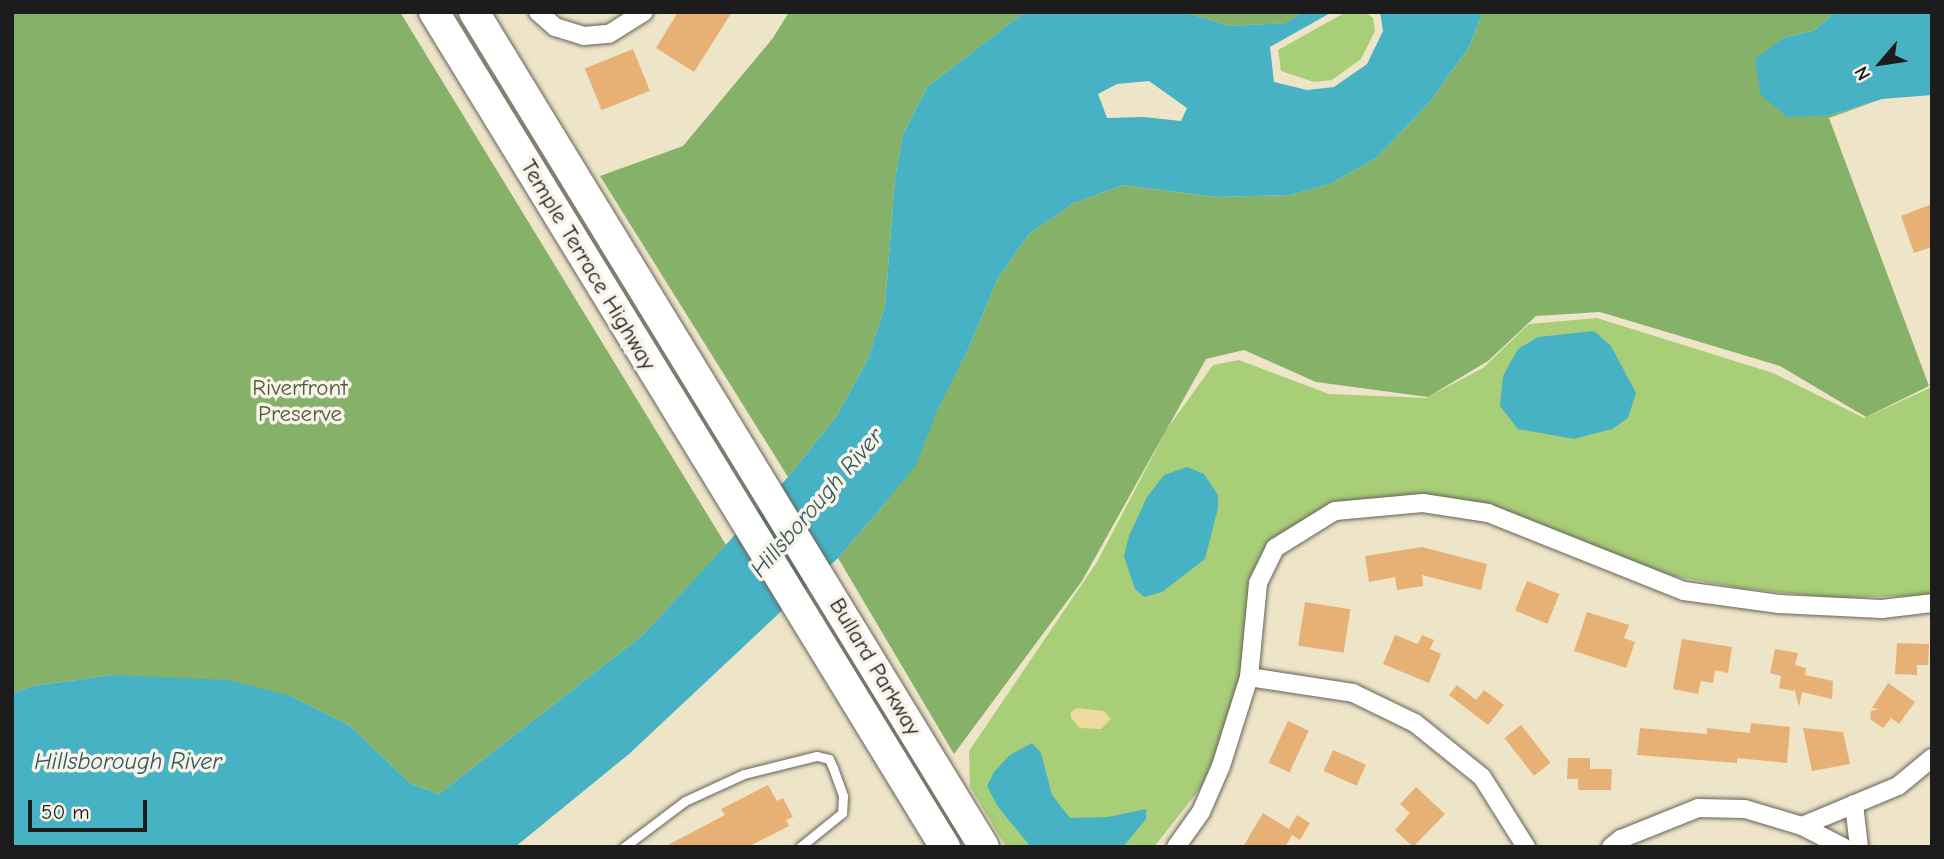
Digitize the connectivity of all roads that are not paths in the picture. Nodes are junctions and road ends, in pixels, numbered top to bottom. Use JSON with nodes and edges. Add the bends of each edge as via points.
{"nodes":[{"id":1,"x":434,"y":12,"type":"edge"},
{"id":2,"x":474,"y":12,"type":"edge"},
{"id":3,"x":538,"y":12,"type":"edge"},
{"id":4,"x":644,"y":12,"type":"edge"},
{"id":5,"x":766,"y":488,"type":"joint"},
{"id":6,"x":742,"y":517,"type":"joint"},
{"id":7,"x":1932,"y":603,"type":"edge"},
{"id":8,"x":1249,"y":677,"type":"junction"},
{"id":9,"x":1932,"y":758,"type":"edge"},
{"id":10,"x":1854,"y":804,"type":"junction"},
{"id":11,"x":1802,"y":826,"type":"junction"},
{"id":12,"x":624,"y":847,"type":"edge"},
{"id":13,"x":800,"y":847,"type":"edge"},
{"id":14,"x":945,"y":847,"type":"edge"},
{"id":15,"x":984,"y":847,"type":"edge"},
{"id":16,"x":1176,"y":847,"type":"edge"},
{"id":17,"x":1526,"y":847,"type":"edge"},
{"id":18,"x":1611,"y":847,"type":"edge"},
{"id":19,"x":1843,"y":847,"type":"edge"},
{"id":20,"x":1858,"y":847,"type":"edge"}],
"edges":[{"from":1,"to":6,"type":"main road","name":"Temple Terrace Highway"},
{"from":2,"to":5,"type":"main road","name":"Temple Terrace Highway"},
{"from":3,"to":4,"type":"street","via":[[555,27],[584,36],[609,34]]},
{"from":5,"to":15,"type":"main road","name":"Bullard Parkway"},
{"from":6,"to":14,"type":"main road","name":"Bullard Parkway"},
{"from":7,"to":8,"type":"street","via":[[1856,608],[1779,604],[1684,591],[1488,513],[1423,503],[1374,505],[1335,511],[1275,548],[1258,583]]},
{"from":8,"to":16,"type":"street","via":[[1221,766],[1201,812]]},
{"from":8,"to":17,"type":"street","via":[[1353,693],[1415,723],[1482,777]]},
{"from":9,"to":10,"type":"street","via":[[1898,786]]},
{"from":10,"to":11,"type":"street"},
{"from":10,"to":20,"type":"street"},
{"from":11,"to":18,"type":"street","via":[[1745,809],[1698,808]]},
{"from":11,"to":19,"type":"street"},
{"from":12,"to":13,"type":"lane","via":[[685,801],[744,774],[817,756],[829,759],[843,796],[842,813]]}]}
